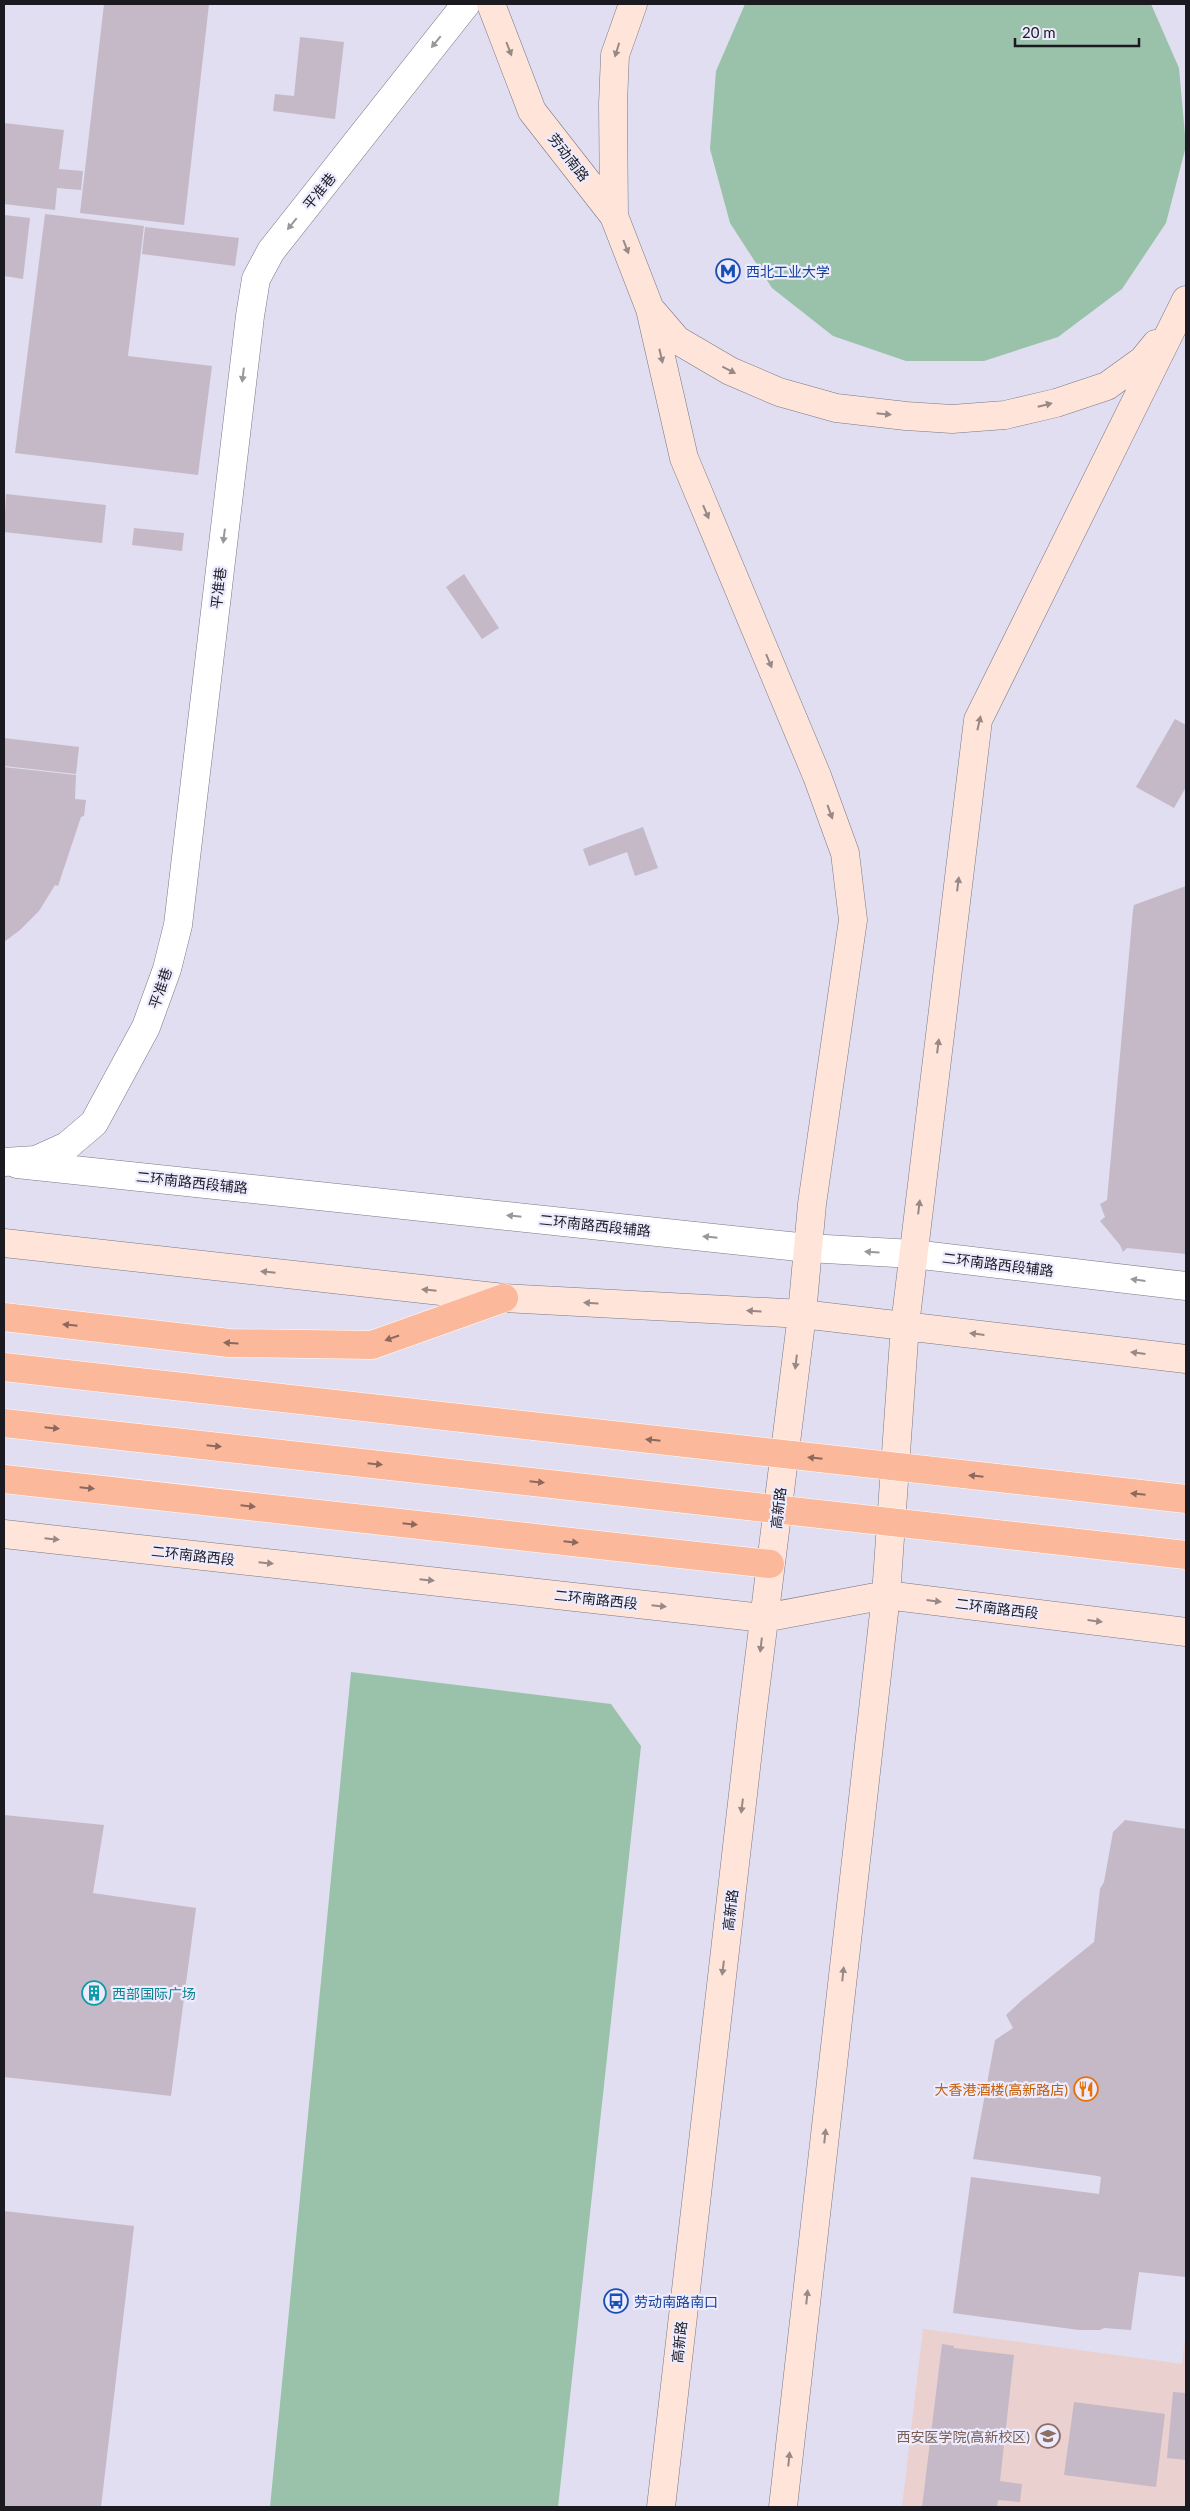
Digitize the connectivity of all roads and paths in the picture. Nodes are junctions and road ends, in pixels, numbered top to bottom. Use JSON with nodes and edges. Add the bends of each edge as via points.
{"nodes":[{"id":1,"x":466,"y":4,"type":"edge"},
{"id":2,"x":491,"y":4,"type":"edge"},
{"id":3,"x":633,"y":4,"type":"edge"},
{"id":4,"x":614,"y":216,"type":"junction"},
{"id":5,"x":1186,"y":300,"type":"edge"},
{"id":6,"x":650,"y":308,"type":"junction"},
{"id":7,"x":1173,"y":324,"type":"junction"},
{"id":8,"x":4,"y":1162,"type":"edge"},
{"id":9,"x":4,"y":1243,"type":"edge"},
{"id":10,"x":808,"y":1248,"type":"junction"},
{"id":11,"x":913,"y":1254,"type":"junction"},
{"id":12,"x":1186,"y":1286,"type":"edge"},
{"id":13,"x":504,"y":1298,"type":"junction"},
{"id":14,"x":802,"y":1314,"type":"junction"},
{"id":15,"x":4,"y":1318,"type":"edge"},
{"id":16,"x":905,"y":1325,"type":"junction"},
{"id":17,"x":1186,"y":1359,"type":"edge"},
{"id":18,"x":4,"y":1367,"type":"edge"},
{"id":19,"x":4,"y":1423,"type":"edge"},
{"id":20,"x":4,"y":1479,"type":"edge"},
{"id":21,"x":1186,"y":1499,"type":"edge"},
{"id":22,"x":4,"y":1534,"type":"edge"},
{"id":23,"x":1186,"y":1555,"type":"edge"},
{"id":24,"x":770,"y":1564,"type":"junction"},
{"id":25,"x":886,"y":1595,"type":"junction"},
{"id":26,"x":764,"y":1618,"type":"junction"},
{"id":27,"x":1186,"y":1632,"type":"edge"},
{"id":28,"x":661,"y":2507,"type":"edge"},
{"id":29,"x":783,"y":2507,"type":"edge"}],
"edges":[{"from":1,"to":8,"type":"street","name":"平准巷","one_way":true,"via":[[271,251],[256,280],[178,925],[167,969],[146,1026],[94,1122],[67,1146],[36,1160]]},
{"from":2,"to":4,"type":"main road","name":"劳动南路","one_way":true,"via":[[532,111]]},
{"from":3,"to":4,"type":"main road","one_way":true,"via":[[615,55]]},
{"from":4,"to":6,"type":"main road","name":"劳动南路","one_way":true},
{"from":5,"to":7,"type":"main road"},
{"from":6,"to":7,"type":"main road","one_way":true,"via":[[677,340],[730,371],[779,392],[836,408],[952,419],[1006,415],[1107,386],[1143,360]]},
{"from":6,"to":10,"type":"main road","name":"高新路","one_way":true,"via":[[684,458],[817,776],[845,853],[853,920]]},
{"from":11,"to":7,"type":"main road","one_way":true,"via":[[978,720]]},
{"from":10,"to":8,"type":"street","name":"二环南路西段辅路","one_way":true},
{"from":13,"to":9,"type":"main road","one_way":true},
{"from":11,"to":10,"type":"street","name":"二环南路西段辅路","one_way":true},
{"from":10,"to":14,"type":"main road","name":"高新路"},
{"from":12,"to":11,"type":"street","name":"二环南路西段辅路","one_way":true},
{"from":11,"to":16,"type":"main road"},
{"from":14,"to":13,"type":"main road","one_way":true},
{"from":13,"to":15,"type":"highway","one_way":true,"via":[[372,1345],[229,1343]]},
{"from":14,"to":16,"type":"main road"},
{"from":14,"to":24,"type":"main road","name":"高新路","one_way":true},
{"from":17,"to":16,"type":"main road","one_way":true},
{"from":16,"to":25,"type":"main road"},
{"from":21,"to":18,"type":"highway","one_way":true,"bridge":true},
{"from":19,"to":23,"type":"highway","one_way":true,"bridge":true},
{"from":20,"to":24,"type":"highway","one_way":true},
{"from":22,"to":26,"type":"main road","name":"二环南路西段","one_way":true},
{"from":24,"to":26,"type":"main road","name":"高新路"},
{"from":25,"to":26,"type":"main road","name":"二环南路西段"},
{"from":25,"to":27,"type":"main road","name":"二环南路西段","one_way":true},
{"from":29,"to":25,"type":"main road","one_way":true},
{"from":26,"to":28,"type":"main road","name":"高新路","one_way":true}]}
